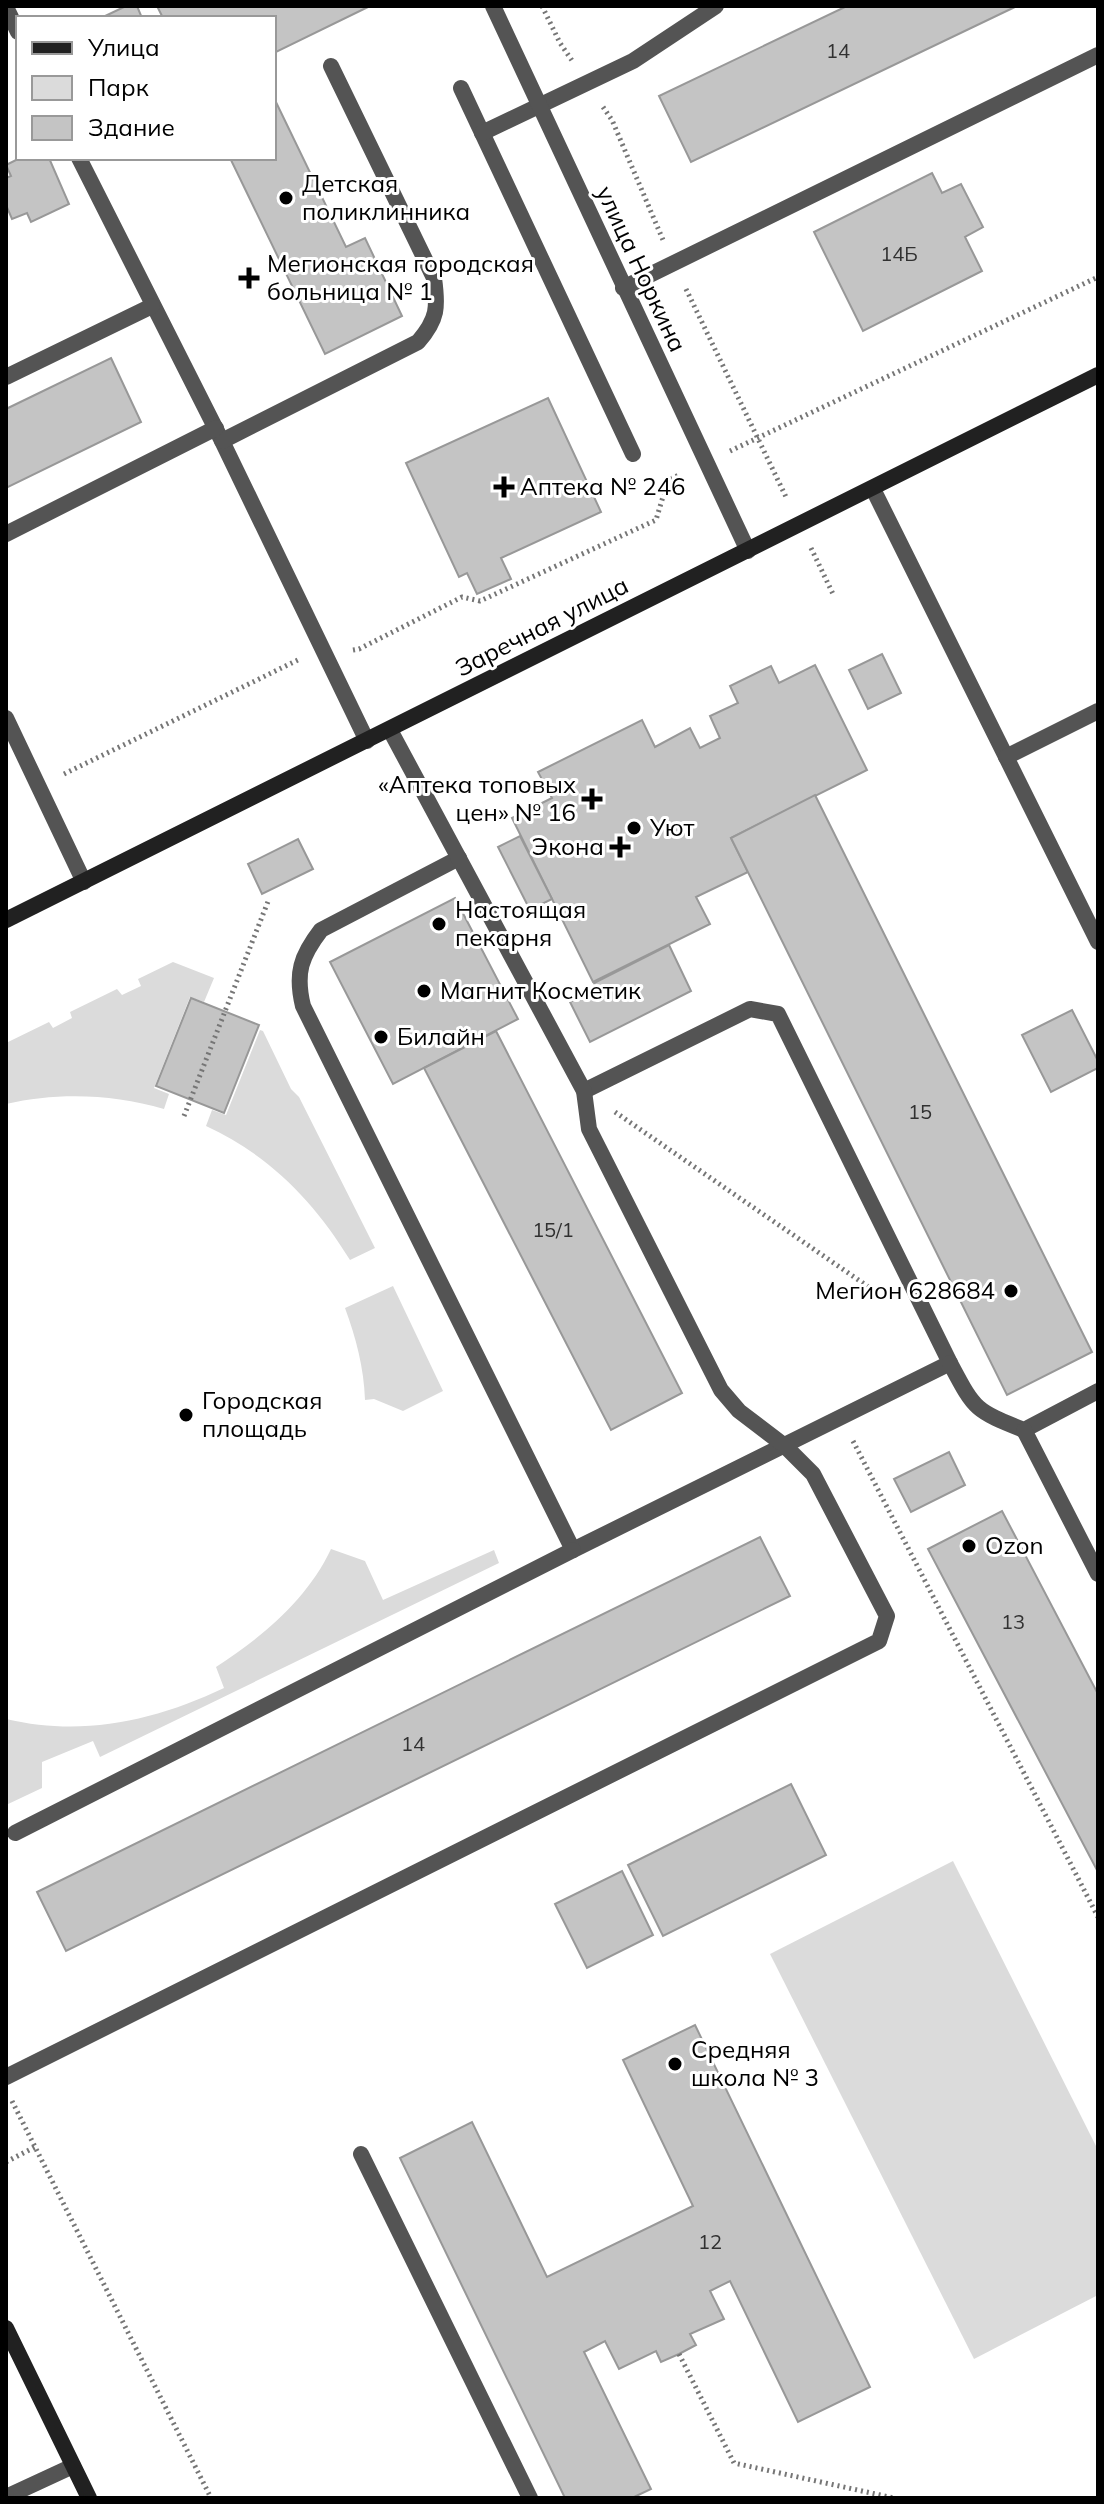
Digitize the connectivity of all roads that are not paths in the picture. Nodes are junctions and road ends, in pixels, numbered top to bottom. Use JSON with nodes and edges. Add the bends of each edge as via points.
{"nodes":[{"id":1,"x":493,"y":6,"type":"edge"},
{"id":2,"x":716,"y":6,"type":"edge"},
{"id":3,"x":6,"y":7,"type":"edge"},
{"id":4,"x":16,"y":28,"type":"edge"},
{"id":5,"x":1098,"y":55,"type":"edge"},
{"id":6,"x":331,"y":66,"type":"dead end"},
{"id":7,"x":461,"y":88,"type":"dead end"},
{"id":8,"x":540,"y":105,"type":"junction"},
{"id":9,"x":482,"y":133,"type":"junction"},
{"id":10,"x":80,"y":160,"type":"edge"},
{"id":11,"x":623,"y":288,"type":"junction"},
{"id":12,"x":152,"y":306,"type":"junction"},
{"id":13,"x":1098,"y":375,"type":"edge"},
{"id":14,"x":6,"y":377,"type":"edge"},
{"id":15,"x":219,"y":434,"type":"junction"},
{"id":16,"x":633,"y":454,"type":"dead end"},
{"id":17,"x":873,"y":489,"type":"junction"},
{"id":18,"x":6,"y":534,"type":"edge"},
{"id":19,"x":748,"y":551,"type":"junction"},
{"id":20,"x":1098,"y":711,"type":"edge"},
{"id":21,"x":6,"y":718,"type":"edge"},
{"id":22,"x":390,"y":730,"type":"junction"},
{"id":23,"x":10,"y":738,"type":"edge"},
{"id":24,"x":367,"y":741,"type":"junction"},
{"id":25,"x":1006,"y":757,"type":"junction"},
{"id":26,"x":459,"y":858,"type":"junction"},
{"id":27,"x":84,"y":882,"type":"junction"},
{"id":28,"x":6,"y":920,"type":"edge"},
{"id":29,"x":1098,"y":942,"type":"edge"},
{"id":30,"x":584,"y":1091,"type":"junction"},
{"id":31,"x":950,"y":1363,"type":"junction"},
{"id":32,"x":1098,"y":1391,"type":"edge"},
{"id":33,"x":1024,"y":1430,"type":"junction"},
{"id":34,"x":785,"y":1446,"type":"junction"},
{"id":35,"x":573,"y":1550,"type":"junction"},
{"id":36,"x":1098,"y":1574,"type":"edge"},
{"id":37,"x":15,"y":1833,"type":"dead end"},
{"id":38,"x":6,"y":2077,"type":"edge"},
{"id":39,"x":361,"y":2154,"type":"dead end"},
{"id":40,"x":6,"y":2328,"type":"edge"},
{"id":41,"x":73,"y":2466,"type":"junction"},
{"id":42,"x":6,"y":2497,"type":"edge"},
{"id":43,"x":89,"y":2498,"type":"edge"},
{"id":44,"x":530,"y":2498,"type":"edge"}],
"edges":[{"from":1,"to":8,"type":"street","name":"улица Норкина"},
{"from":2,"to":8,"type":"street","via":[[633,61]]},
{"from":3,"to":4,"type":"street"},
{"from":5,"to":11,"type":"street"},
{"from":6,"to":15,"type":"street","via":[[434,278],[437,305],[430,328],[418,342]]},
{"from":7,"to":9,"type":"street"},
{"from":8,"to":9,"type":"street"},
{"from":8,"to":11,"type":"street","name":"улица Норкина"},
{"from":9,"to":16,"type":"street"},
{"from":10,"to":12,"type":"street"},
{"from":11,"to":19,"type":"street","name":"улица Норкина"},
{"from":12,"to":14,"type":"street"},
{"from":12,"to":15,"type":"street"},
{"from":13,"to":17,"type":"main road","name":"Заречная улица"},
{"from":15,"to":18,"type":"street"},
{"from":15,"to":24,"type":"street"},
{"from":17,"to":19,"type":"main road","name":"Заречная улица"},
{"from":17,"to":25,"type":"street"},
{"from":19,"to":22,"type":"main road","name":"Заречная улица"},
{"from":20,"to":25,"type":"street"},
{"from":21,"to":23,"type":"street"},
{"from":22,"to":24,"type":"main road","name":"Заречная улица"},
{"from":22,"to":26,"type":"street"},
{"from":23,"to":27,"type":"street"},
{"from":24,"to":27,"type":"main road","name":"Заречная улица"},
{"from":25,"to":29,"type":"street"},
{"from":26,"to":30,"type":"street"},
{"from":26,"to":35,"type":"street","via":[[321,930],[306,950],[298,984],[303,1006]]},
{"from":27,"to":28,"type":"main road","name":"Заречная улица"},
{"from":30,"to":31,"type":"street","via":[[750,1009],[778,1014]]},
{"from":30,"to":34,"type":"street","via":[[589,1129],[721,1390]]},
{"from":31,"to":33,"type":"street","via":[[971,1403]]},
{"from":31,"to":34,"type":"street"},
{"from":32,"to":33,"type":"street"},
{"from":33,"to":36,"type":"street"},
{"from":34,"to":35,"type":"street"},
{"from":34,"to":38,"type":"street","via":[[813,1474],[887,1616],[879,1641]]},
{"from":35,"to":37,"type":"street"},
{"from":39,"to":44,"type":"street"},
{"from":40,"to":41,"type":"main road"},
{"from":41,"to":42,"type":"street"},
{"from":41,"to":43,"type":"main road"}]}
